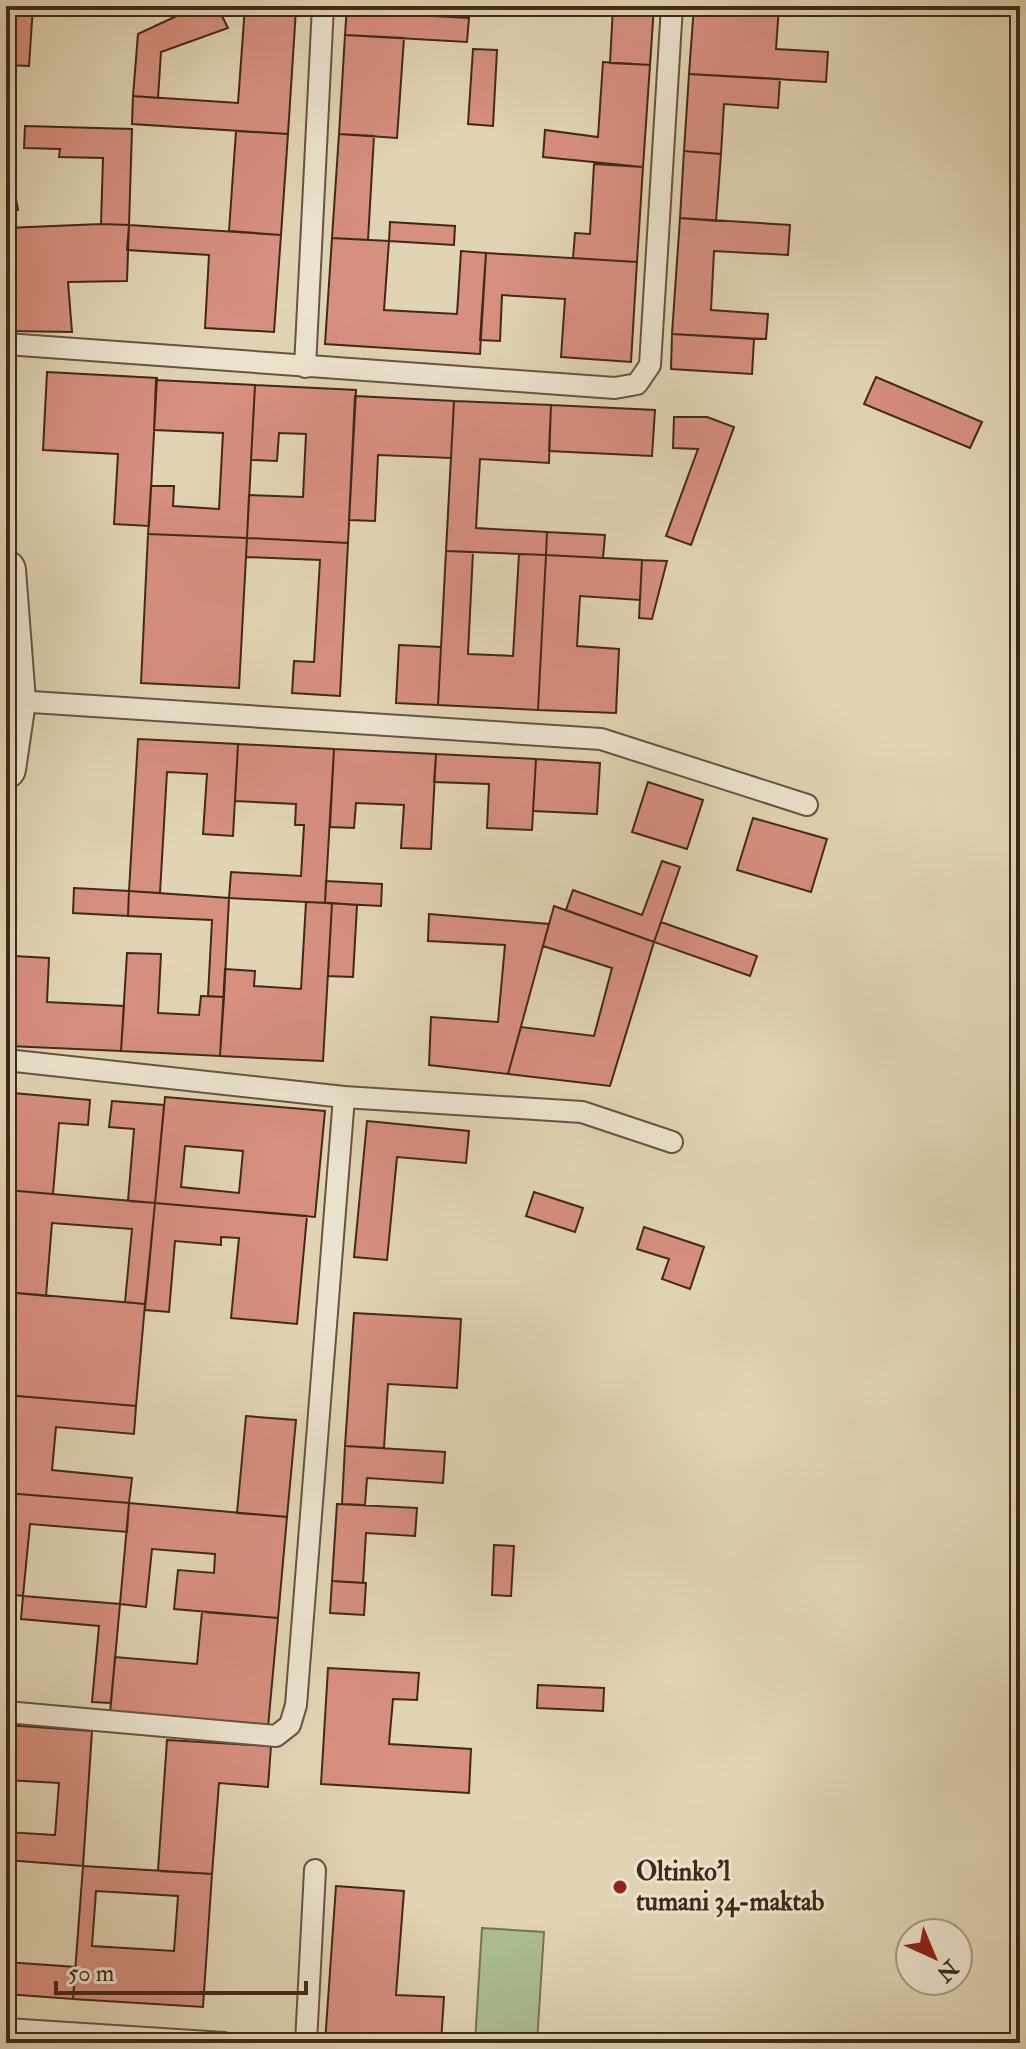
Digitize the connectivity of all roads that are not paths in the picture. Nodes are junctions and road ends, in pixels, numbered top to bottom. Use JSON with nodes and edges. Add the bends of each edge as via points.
{"nodes":[{"id":1,"x":323,"y":6,"type":"edge"},
{"id":2,"x":672,"y":6,"type":"edge"},
{"id":3,"x":6,"y":344,"type":"edge"},
{"id":4,"x":305,"y":367,"type":"junction"},
{"id":5,"x":6,"y":570,"type":"edge"},
{"id":6,"x":16,"y":701,"type":"junction"},
{"id":7,"x":6,"y":769,"type":"edge"},
{"id":8,"x":807,"y":805,"type":"dead end"},
{"id":9,"x":6,"y":1060,"type":"edge"},
{"id":10,"x":344,"y":1097,"type":"junction"},
{"id":11,"x":672,"y":1142,"type":"dead end"},
{"id":12,"x":6,"y":1712,"type":"edge"},
{"id":13,"x":315,"y":1870,"type":"dead end"},
{"id":14,"x":6,"y":2029,"type":"edge"},
{"id":15,"x":224,"y":2043,"type":"edge"},
{"id":16,"x":306,"y":2043,"type":"edge"}],
"edges":[{"from":1,"to":4,"type":"lane"},
{"from":2,"to":4,"type":"lane","via":[[650,365],[637,384],[615,388]]},
{"from":3,"to":4,"type":"lane"},
{"from":5,"to":6,"type":"street"},
{"from":6,"to":7,"type":"street"},
{"from":6,"to":8,"type":"lane","via":[[601,739]]},
{"from":9,"to":10,"type":"lane"},
{"from":10,"to":11,"type":"lane","via":[[582,1112]]},
{"from":10,"to":12,"type":"lane","via":[[296,1705],[290,1725],[276,1736]]},
{"from":13,"to":16,"type":"lane"},
{"from":14,"to":15,"type":"lane"}]}
